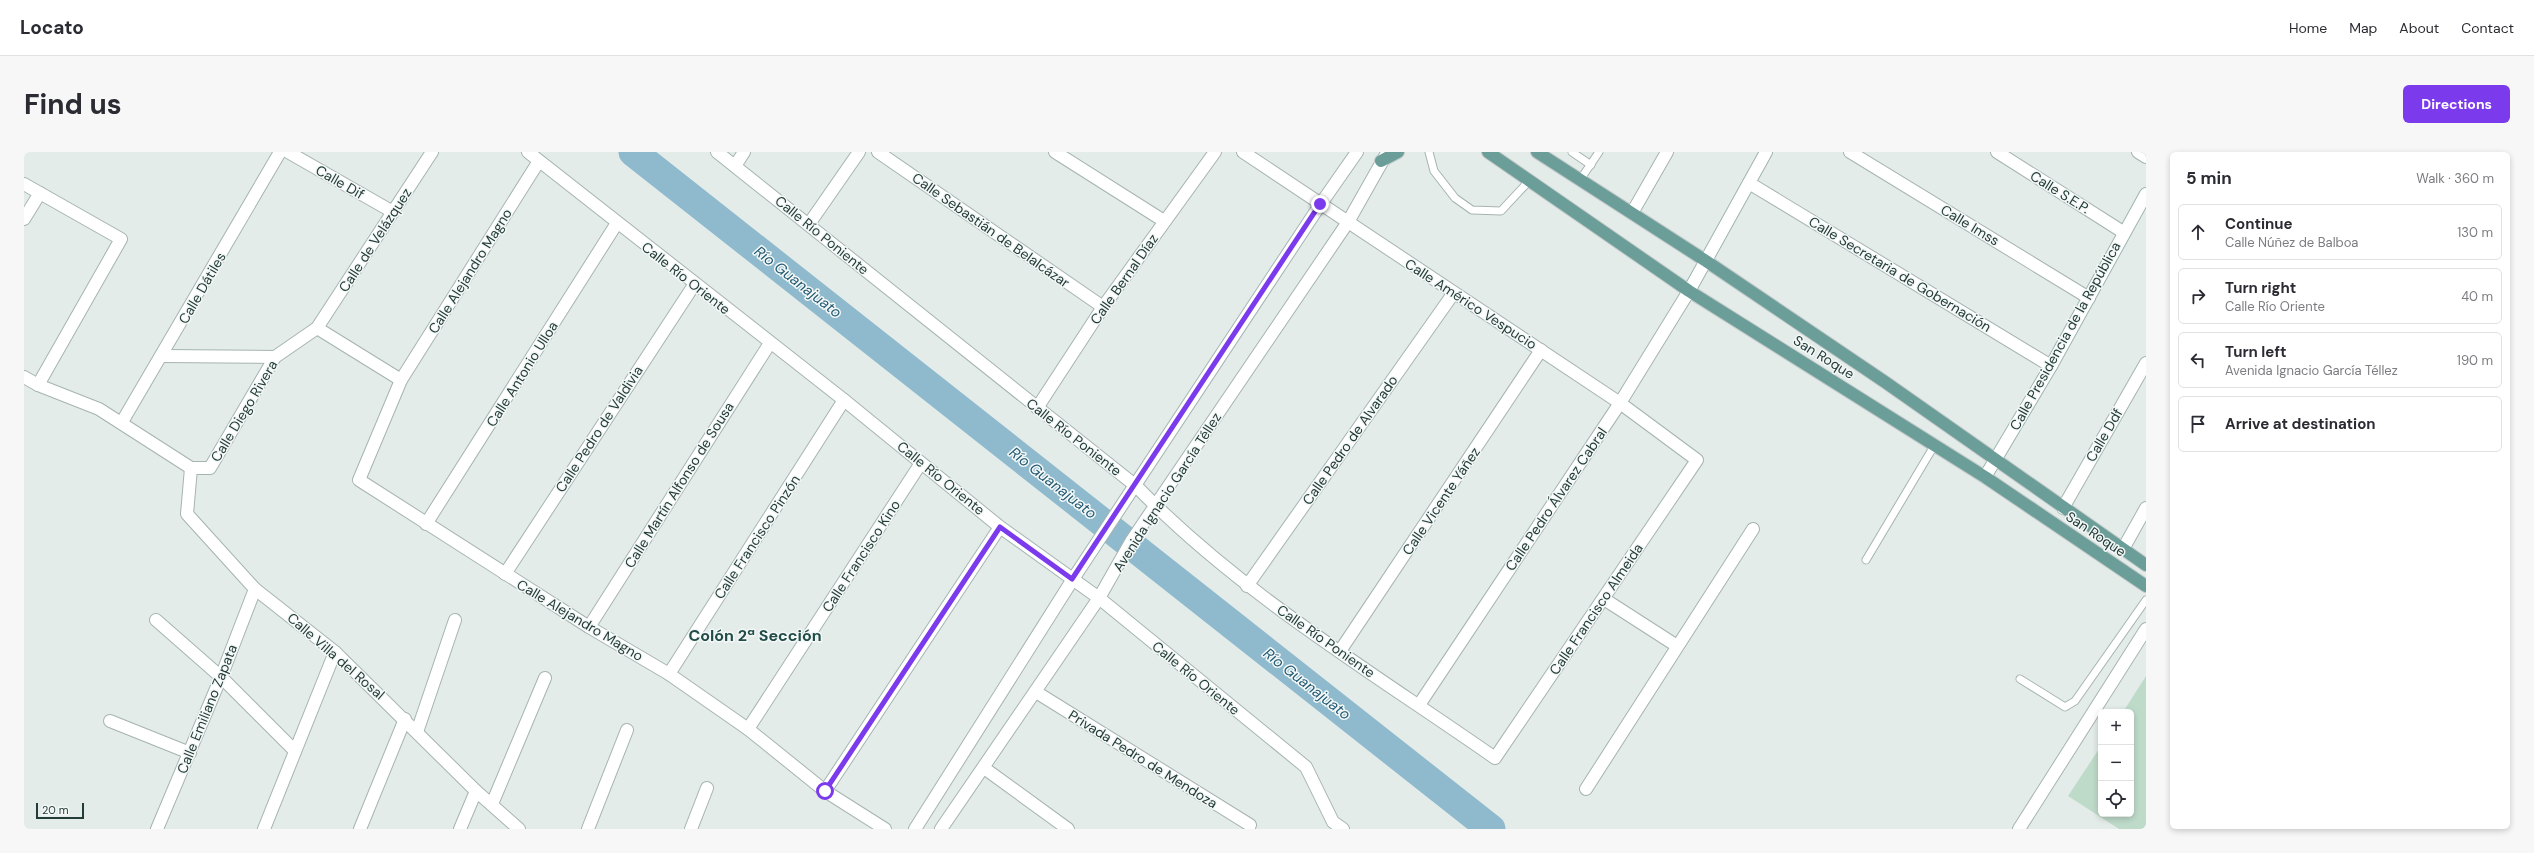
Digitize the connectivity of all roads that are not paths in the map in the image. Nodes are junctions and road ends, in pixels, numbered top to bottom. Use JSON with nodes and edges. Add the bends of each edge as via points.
{"nodes":[{"id":1,"x":280,"y":152,"type":"edge"},
{"id":2,"x":288,"y":152,"type":"edge"},
{"id":3,"x":432,"y":152,"type":"edge"},
{"id":4,"x":528,"y":152,"type":"edge"},
{"id":5,"x":717,"y":152,"type":"edge"},
{"id":6,"x":744,"y":152,"type":"edge"},
{"id":7,"x":859,"y":152,"type":"edge"},
{"id":8,"x":878,"y":152,"type":"edge"},
{"id":9,"x":1055,"y":152,"type":"edge"},
{"id":10,"x":1216,"y":152,"type":"edge"},
{"id":11,"x":1243,"y":152,"type":"edge"},
{"id":12,"x":1357,"y":152,"type":"edge"},
{"id":13,"x":1398,"y":152,"type":"edge"},
{"id":14,"x":1430,"y":152,"type":"edge"},
{"id":15,"x":1488,"y":152,"type":"edge"},
{"id":16,"x":1537,"y":152,"type":"edge"},
{"id":17,"x":1572,"y":152,"type":"edge"},
{"id":18,"x":1599,"y":152,"type":"edge"},
{"id":19,"x":1667,"y":152,"type":"edge"},
{"id":20,"x":1766,"y":152,"type":"edge"},
{"id":21,"x":1850,"y":152,"type":"edge"},
{"id":22,"x":1997,"y":152,"type":"edge"},
{"id":23,"x":2138,"y":152,"type":"edge"},
{"id":24,"x":1384,"y":157,"type":"edge"},
{"id":25,"x":2146,"y":157,"type":"edge"},
{"id":26,"x":539,"y":161,"type":"junction"},
{"id":27,"x":1591,"y":165,"type":"junction"},
{"id":28,"x":735,"y":166,"type":"junction"},
{"id":29,"x":1529,"y":180,"type":"junction"},
{"id":30,"x":1580,"y":180,"type":"junction"},
{"id":31,"x":1749,"y":183,"type":"junction"},
{"id":32,"x":24,"y":184,"type":"edge"},
{"id":33,"x":40,"y":193,"type":"junction"},
{"id":34,"x":2146,"y":194,"type":"edge"},
{"id":35,"x":1320,"y":204,"type":"junction"},
{"id":36,"x":393,"y":212,"type":"junction"},
{"id":37,"x":1632,"y":213,"type":"junction"},
{"id":38,"x":24,"y":219,"type":"edge"},
{"id":39,"x":1164,"y":221,"type":"junction"},
{"id":40,"x":1348,"y":222,"type":"junction"},
{"id":41,"x":617,"y":224,"type":"junction"},
{"id":42,"x":808,"y":224,"type":"junction"},
{"id":43,"x":2123,"y":232,"type":"junction"},
{"id":44,"x":1706,"y":261,"type":"junction"},
{"id":45,"x":694,"y":285,"type":"junction"},
{"id":46,"x":1689,"y":291,"type":"junction"},
{"id":47,"x":1453,"y":294,"type":"junction"},
{"id":48,"x":2089,"y":298,"type":"junction"},
{"id":49,"x":1103,"y":307,"type":"junction"},
{"id":50,"x":317,"y":328,"type":"junction"},
{"id":51,"x":770,"y":343,"type":"junction"},
{"id":52,"x":1541,"y":350,"type":"junction"},
{"id":53,"x":162,"y":356,"type":"junction"},
{"id":54,"x":275,"y":356,"type":"junction"},
{"id":55,"x":2146,"y":363,"type":"edge"},
{"id":56,"x":2051,"y":366,"type":"junction"},
{"id":57,"x":24,"y":376,"type":"edge"},
{"id":58,"x":401,"y":380,"type":"junction"},
{"id":59,"x":38,"y":384,"type":"junction"},
{"id":60,"x":844,"y":400,"type":"junction"},
{"id":61,"x":1620,"y":403,"type":"junction"},
{"id":62,"x":1037,"y":408,"type":"junction"},
{"id":63,"x":122,"y":422,"type":"junction"},
{"id":64,"x":1934,"y":446,"type":"junction"},
{"id":65,"x":1996,"y":459,"type":"junction"},
{"id":66,"x":1697,"y":460,"type":"joint"},
{"id":67,"x":921,"y":463,"type":"junction"},
{"id":68,"x":191,"y":468,"type":"junction"},
{"id":69,"x":1984,"y":477,"type":"junction"},
{"id":70,"x":1134,"y":488,"type":"junction"},
{"id":71,"x":1155,"y":508,"type":"junction"},
{"id":72,"x":2063,"y":508,"type":"junction"},
{"id":73,"x":2146,"y":508,"type":"edge"},
{"id":74,"x":426,"y":524,"type":"junction"},
{"id":75,"x":1000,"y":527,"type":"junction"},
{"id":76,"x":1753,"y":530,"type":"dead end"},
{"id":77,"x":2123,"y":549,"type":"junction"},
{"id":78,"x":1866,"y":560,"type":"dead end"},
{"id":79,"x":2146,"y":565,"type":"edge"},
{"id":80,"x":504,"y":574,"type":"junction"},
{"id":81,"x":1072,"y":579,"type":"junction"},
{"id":82,"x":1247,"y":586,"type":"junction"},
{"id":83,"x":2146,"y":586,"type":"edge"},
{"id":84,"x":255,"y":588,"type":"junction"},
{"id":85,"x":1099,"y":598,"type":"junction"},
{"id":86,"x":1604,"y":599,"type":"junction"},
{"id":87,"x":2146,"y":600,"type":"edge"},
{"id":88,"x":156,"y":620,"type":"dead end"},
{"id":89,"x":455,"y":620,"type":"dead end"},
{"id":90,"x":589,"y":627,"type":"junction"},
{"id":91,"x":2146,"y":629,"type":"edge"},
{"id":92,"x":1677,"y":646,"type":"junction"},
{"id":93,"x":1340,"y":651,"type":"junction"},
{"id":94,"x":335,"y":652,"type":"junction"},
{"id":95,"x":669,"y":674,"type":"junction"},
{"id":96,"x":221,"y":677,"type":"junction"},
{"id":97,"x":545,"y":678,"type":"dead end"},
{"id":98,"x":2020,"y":678,"type":"dead end"},
{"id":99,"x":1036,"y":692,"type":"junction"},
{"id":100,"x":1419,"y":705,"type":"junction"},
{"id":101,"x":405,"y":719,"type":"junction"},
{"id":102,"x":110,"y":721,"type":"dead end"},
{"id":103,"x":748,"y":729,"type":"junction"},
{"id":104,"x":627,"y":730,"type":"dead end"},
{"id":105,"x":417,"y":732,"type":"junction"},
{"id":106,"x":295,"y":751,"type":"junction"},
{"id":107,"x":190,"y":753,"type":"junction"},
{"id":108,"x":1495,"y":758,"type":"joint"},
{"id":109,"x":984,"y":768,"type":"junction"},
{"id":110,"x":708,"y":788,"type":"dead end"},
{"id":111,"x":1586,"y":789,"type":"dead end"},
{"id":112,"x":476,"y":791,"type":"junction"},
{"id":113,"x":825,"y":791,"type":"junction"},
{"id":114,"x":492,"y":804,"type":"junction"},
{"id":115,"x":1250,"y":825,"type":"dead end"},
{"id":116,"x":1334,"y":827,"type":"edge"},
{"id":117,"x":157,"y":829,"type":"edge"},
{"id":118,"x":264,"y":829,"type":"edge"},
{"id":119,"x":360,"y":829,"type":"edge"},
{"id":120,"x":460,"y":829,"type":"edge"},
{"id":121,"x":519,"y":829,"type":"edge"},
{"id":122,"x":588,"y":829,"type":"edge"},
{"id":123,"x":691,"y":829,"type":"edge"},
{"id":124,"x":885,"y":829,"type":"edge"},
{"id":125,"x":914,"y":829,"type":"edge"},
{"id":126,"x":941,"y":829,"type":"edge"},
{"id":127,"x":1068,"y":829,"type":"edge"},
{"id":128,"x":2019,"y":829,"type":"edge"}],
"edges":[{"from":1,"to":53,"type":"street","name":"Calle Dátiles"},
{"from":2,"to":36,"type":"street","name":"Calle Dif"},
{"from":3,"to":36,"type":"street","name":"Calle de Velázquez"},
{"from":4,"to":26,"type":"street","name":"Calle Río Oriente"},
{"from":5,"to":28,"type":"street","name":"Calle Río Poniente"},
{"from":6,"to":28,"type":"street"},
{"from":7,"to":42,"type":"street"},
{"from":8,"to":49,"type":"street","name":"Calle Sebastián de Belalcázar"},
{"from":9,"to":39,"type":"street"},
{"from":10,"to":39,"type":"street","name":"Calle Bernal Díaz"},
{"from":11,"to":35,"type":"street","name":"Calle Américo Vespucio"},
{"from":12,"to":35,"type":"street","name":"Avenida Ignacio García Téllez"},
{"from":13,"to":24,"type":"main road"},
{"from":14,"to":29,"type":"lane","via":[[1434,171],[1455,198],[1472,210],[1500,211]]},
{"from":15,"to":29,"type":"main road","name":"San Roque"},
{"from":16,"to":30,"type":"main road","name":"San Roque"},
{"from":17,"to":27,"type":"lane"},
{"from":18,"to":27,"type":"lane"},
{"from":19,"to":37,"type":"street"},
{"from":20,"to":31,"type":"street","name":"Calle Pedro Álvarez Cabral"},
{"from":21,"to":48,"type":"street","name":"Calle Imss"},
{"from":22,"to":43,"type":"street","name":"Calle S.E.P."},
{"from":23,"to":25,"type":"street"},
{"from":24,"to":40,"type":"street","name":"Avenida Ignacio García Téllez"},
{"from":26,"to":41,"type":"street","name":"Calle Río Oriente"},
{"from":26,"to":58,"type":"street","name":"Calle Alejandro Magno"},
{"from":27,"to":30,"type":"lane"},
{"from":28,"to":42,"type":"street","name":"Calle Río Poniente"},
{"from":29,"to":46,"type":"main road","name":"San Roque"},
{"from":30,"to":37,"type":"main road","name":"San Roque"},
{"from":31,"to":44,"type":"street","name":"Calle Pedro Álvarez Cabral"},
{"from":31,"to":56,"type":"street","name":"Calle Secretaria de Gobernación"},
{"from":32,"to":33,"type":"street"},
{"from":33,"to":38,"type":"street"},
{"from":33,"to":59,"type":"street","via":[[121,239]]},
{"from":34,"to":43,"type":"street","name":"Calle Presidencia de la República"},
{"from":35,"to":40,"type":"street","name":"Calle Américo Vespucio"},
{"from":35,"to":70,"type":"street","name":"Avenida Ignacio García Téllez"},
{"from":36,"to":50,"type":"street","name":"Calle de Velázquez"},
{"from":37,"to":44,"type":"main road","name":"San Roque"},
{"from":39,"to":49,"type":"street","name":"Calle Bernal Díaz"},
{"from":40,"to":47,"type":"street","name":"Calle Américo Vespucio"},
{"from":40,"to":71,"type":"street","name":"Avenida Ignacio García Téllez"},
{"from":41,"to":45,"type":"street","name":"Calle Río Oriente"},
{"from":41,"to":74,"type":"street","name":"Calle Antonio Ulloa"},
{"from":42,"to":62,"type":"street","name":"Calle Río Poniente"},
{"from":43,"to":48,"type":"street","name":"Calle Presidencia de la República"},
{"from":44,"to":46,"type":"street","name":"Calle Pedro Álvarez Cabral"},
{"from":44,"to":65,"type":"main road","name":"San Roque"},
{"from":45,"to":51,"type":"street","name":"Calle Río Oriente"},
{"from":45,"to":80,"type":"street","name":"Calle Pedro de Valdivia"},
{"from":46,"to":61,"type":"street","name":"Calle Pedro Álvarez Cabral"},
{"from":46,"to":64,"type":"main road","name":"San Roque"},
{"from":47,"to":52,"type":"street","name":"Calle Américo Vespucio"},
{"from":47,"to":82,"type":"street","name":"Calle Pedro de Alvarado"},
{"from":48,"to":56,"type":"street","name":"Calle Presidencia de la República"},
{"from":49,"to":62,"type":"street","name":"Calle Bernal Díaz"},
{"from":50,"to":54,"type":"street","name":"Calle Diego Rivera"},
{"from":50,"to":58,"type":"street"},
{"from":51,"to":60,"type":"street","name":"Calle Río Oriente"},
{"from":51,"to":90,"type":"street","name":"Calle Martín Alfonso de Sousa"},
{"from":52,"to":61,"type":"street","name":"Calle Américo Vespucio"},
{"from":52,"to":93,"type":"street","name":"Calle Vicente Yáñez"},
{"from":53,"to":54,"type":"street"},
{"from":53,"to":63,"type":"street","name":"Calle Dátiles"},
{"from":54,"to":68,"type":"street","name":"Calle Diego Rivera","via":[[210,468]]},
{"from":55,"to":72,"type":"street","name":"Calle Ddf"},
{"from":56,"to":65,"type":"street","name":"Calle Presidencia de la República"},
{"from":57,"to":59,"type":"street"},
{"from":58,"to":74,"type":"street","name":"Calle Alejandro Magno","via":[[359,480]]},
{"from":59,"to":63,"type":"street","via":[[99,409]]},
{"from":60,"to":67,"type":"street","name":"Calle Río Oriente"},
{"from":60,"to":95,"type":"street","name":"Calle Francisco Pinzón"},
{"from":61,"to":66,"type":"street","name":"Calle Américo Vespucio"},
{"from":61,"to":100,"type":"street","name":"Calle Pedro Álvarez Cabral"},
{"from":62,"to":70,"type":"street","name":"Calle Río Poniente"},
{"from":63,"to":68,"type":"street"},
{"from":64,"to":69,"type":"main road","name":"San Roque"},
{"from":64,"to":78,"type":"lane"},
{"from":65,"to":69,"type":"street","name":"Calle Presidencia de la República"},
{"from":65,"to":72,"type":"main road","name":"San Roque"},
{"from":66,"to":86,"type":"street","name":"Calle Francisco Almeida"},
{"from":67,"to":75,"type":"street","name":"Calle Río Oriente"},
{"from":67,"to":103,"type":"street","name":"Calle Francisco Kino"},
{"from":68,"to":84,"type":"street","name":"Calle Villa del Rosal","via":[[187,514]]},
{"from":69,"to":83,"type":"main road","name":"San Roque"},
{"from":70,"to":71,"type":"street","name":"Calle Río Poniente"},
{"from":70,"to":81,"type":"street","name":"Avenida Ignacio García Téllez"},
{"from":71,"to":82,"type":"street","name":"Calle Río Poniente"},
{"from":71,"to":85,"type":"street","name":"Avenida Ignacio García Téllez","via":[[1132,540]]},
{"from":72,"to":77,"type":"main road","name":"San Roque"},
{"from":73,"to":77,"type":"street"},
{"from":74,"to":80,"type":"street","name":"Calle Alejandro Magno"},
{"from":75,"to":81,"type":"street","name":"Calle Río Oriente"},
{"from":75,"to":113,"type":"street"},
{"from":76,"to":92,"type":"street"},
{"from":77,"to":79,"type":"main road","name":"San Roque"},
{"from":80,"to":90,"type":"street","name":"Calle Alejandro Magno"},
{"from":81,"to":85,"type":"street","name":"Calle Río Oriente"},
{"from":81,"to":125,"type":"street","name":"Avenida Ignacio García Téllez"},
{"from":82,"to":93,"type":"street","name":"Calle Río Poniente"},
{"from":84,"to":94,"type":"street","name":"Calle Villa del Rosal"},
{"from":84,"to":96,"type":"street","name":"Calle Emiliano Zapata"},
{"from":85,"to":99,"type":"street","name":"Avenida Ignacio García Téllez"},
{"from":85,"to":116,"type":"street","name":"Calle Río Oriente","via":[[1306,767]]},
{"from":86,"to":92,"type":"street"},
{"from":86,"to":108,"type":"street","name":"Calle Francisco Almeida"},
{"from":87,"to":98,"type":"lane","via":[[2075,701],[2065,707]]},
{"from":88,"to":96,"type":"street"},
{"from":89,"to":105,"type":"street"},
{"from":90,"to":95,"type":"street","name":"Calle Alejandro Magno"},
{"from":91,"to":128,"type":"street"},
{"from":92,"to":111,"type":"street"},
{"from":93,"to":100,"type":"street","name":"Calle Río Poniente"},
{"from":94,"to":101,"type":"street","name":"Calle Villa del Rosal"},
{"from":94,"to":106,"type":"street"},
{"from":95,"to":103,"type":"street","name":"Calle Alejandro Magno"},
{"from":96,"to":106,"type":"street"},
{"from":96,"to":107,"type":"street","name":"Calle Emiliano Zapata"},
{"from":97,"to":114,"type":"street"},
{"from":99,"to":109,"type":"street","name":"Avenida Ignacio García Téllez"},
{"from":99,"to":115,"type":"street","name":"Privada Pedro de Mendoza"},
{"from":100,"to":108,"type":"street","name":"Calle Río Poniente"},
{"from":101,"to":105,"type":"street","name":"Calle Villa del Rosal"},
{"from":101,"to":119,"type":"street"},
{"from":102,"to":107,"type":"street"},
{"from":103,"to":113,"type":"street","name":"Calle Alejandro Magno"},
{"from":104,"to":122,"type":"street"},
{"from":105,"to":112,"type":"street","name":"Calle Villa del Rosal"},
{"from":106,"to":118,"type":"street"},
{"from":107,"to":117,"type":"street","name":"Calle Emiliano Zapata"},
{"from":109,"to":126,"type":"street","name":"Avenida Ignacio García Téllez"},
{"from":109,"to":127,"type":"street"},
{"from":110,"to":123,"type":"street"},
{"from":112,"to":114,"type":"street","name":"Calle Villa del Rosal"},
{"from":112,"to":120,"type":"street"},
{"from":113,"to":124,"type":"street","name":"Calle Alejandro Magno"},
{"from":114,"to":121,"type":"street","name":"Calle Villa del Rosal"}]}
